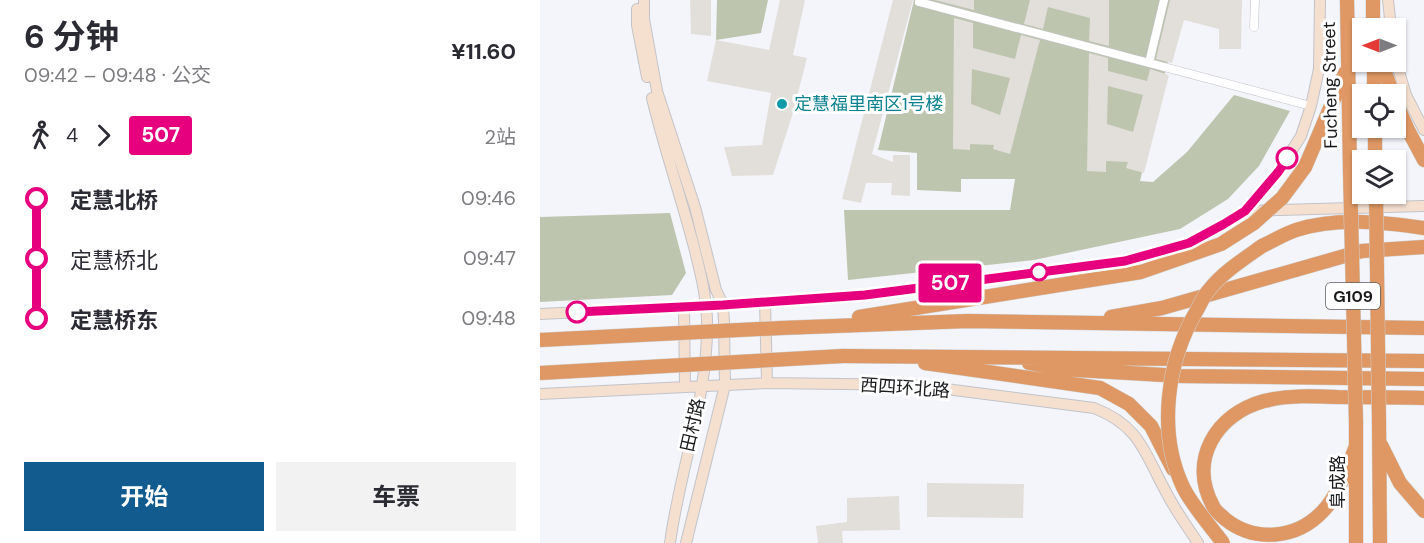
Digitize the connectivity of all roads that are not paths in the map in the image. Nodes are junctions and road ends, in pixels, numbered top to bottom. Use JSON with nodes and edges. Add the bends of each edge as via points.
{"nodes":[{"id":1,"x":637,"y":0,"type":"edge"},
{"id":2,"x":644,"y":0,"type":"edge"},
{"id":3,"x":1164,"y":0,"type":"edge"},
{"id":4,"x":1255,"y":0,"type":"edge"},
{"id":5,"x":1320,"y":0,"type":"edge"},
{"id":6,"x":1347,"y":0,"type":"edge"},
{"id":7,"x":1373,"y":0,"type":"edge"},
{"id":8,"x":1388,"y":0,"type":"edge"},
{"id":9,"x":919,"y":2,"type":"dead end"},
{"id":10,"x":1373,"y":18,"type":"edge"},
{"id":11,"x":1390,"y":18,"type":"edge"},
{"id":12,"x":1254,"y":27,"type":"dead end"},
{"id":13,"x":1149,"y":63,"type":"junction"},
{"id":14,"x":1347,"y":69,"type":"junction"},
{"id":15,"x":1399,"y":72,"type":"edge"},
{"id":16,"x":1311,"y":106,"type":"junction"},
{"id":17,"x":1406,"y":125,"type":"edge"},
{"id":18,"x":1424,"y":130,"type":"edge"},
{"id":19,"x":1424,"y":159,"type":"edge"},
{"id":20,"x":1376,"y":204,"type":"edge"},
{"id":21,"x":1424,"y":206,"type":"edge"},
{"id":22,"x":1245,"y":211,"type":"junction"},
{"id":23,"x":1424,"y":228,"type":"edge"},
{"id":24,"x":1424,"y":247,"type":"edge"},
{"id":25,"x":765,"y":302,"type":"junction"},
{"id":26,"x":723,"y":305,"type":"junction"},
{"id":27,"x":706,"y":306,"type":"junction"},
{"id":28,"x":684,"y":307,"type":"junction"},
{"id":29,"x":540,"y":314,"type":"edge"},
{"id":30,"x":1078,"y":323,"type":"junction"},
{"id":31,"x":816,"y":325,"type":"junction"},
{"id":32,"x":1424,"y":328,"type":"edge"},
{"id":33,"x":540,"y":340,"type":"edge"},
{"id":34,"x":869,"y":356,"type":"junction"},
{"id":35,"x":989,"y":356,"type":"junction"},
{"id":36,"x":1424,"y":362,"type":"edge"},
{"id":37,"x":540,"y":373,"type":"edge"},
{"id":38,"x":1424,"y":379,"type":"edge"},
{"id":39,"x":767,"y":383,"type":"junction"},
{"id":40,"x":725,"y":385,"type":"junction"},
{"id":41,"x":702,"y":386,"type":"junction"},
{"id":42,"x":685,"y":387,"type":"junction"},
{"id":43,"x":540,"y":394,"type":"edge"},
{"id":44,"x":1424,"y":398,"type":"edge"},
{"id":45,"x":1356,"y":422,"type":"joint"},
{"id":46,"x":1380,"y":443,"type":"junction"},
{"id":47,"x":1356,"y":446,"type":"junction"},
{"id":48,"x":1183,"y":488,"type":"junction"},
{"id":49,"x":1424,"y":511,"type":"edge"},
{"id":50,"x":670,"y":543,"type":"edge"},
{"id":51,"x":686,"y":543,"type":"edge"},
{"id":52,"x":1198,"y":543,"type":"edge"},
{"id":53,"x":1223,"y":543,"type":"edge"},
{"id":54,"x":1356,"y":543,"type":"edge"},
{"id":55,"x":1380,"y":543,"type":"edge"}],
"edges":[{"from":1,"to":27,"type":"main road","name":"田村路","via":[[645,69],[683,204]]},
{"from":2,"to":26,"type":"main road","name":"田村路","via":[[657,91]]},
{"from":3,"to":13,"type":"street"},
{"from":4,"to":12,"type":"street"},
{"from":5,"to":16,"type":"main road","via":[[1319,69]]},
{"from":6,"to":14,"type":"highway","name":"Fucheng Street","number":"G109"},
{"from":7,"to":10,"type":"highway"},
{"from":8,"to":11,"type":"main road"},
{"from":9,"to":13,"type":"street"},
{"from":13,"to":16,"type":"street"},
{"from":14,"to":31,"type":"highway","bridge":true,"via":[[1305,167],[1282,198],[1254,223],[1221,244],[1141,272]]},
{"from":14,"to":45,"type":"highway","name":"Fucheng Street","number":"G109","bridge":true},
{"from":15,"to":18,"type":"main road"},
{"from":16,"to":22,"type":"main road","via":[[1301,136],[1279,171]]},
{"from":17,"to":19,"type":"highway"},
{"from":20,"to":46,"type":"highway","number":"G109","bridge":true},
{"from":21,"to":22,"type":"main road"},
{"from":22,"to":25,"type":"main road","via":[[1189,243],[1125,261],[865,295]]},
{"from":23,"to":48,"type":"highway","bridge":true,"via":[[1333,222],[1296,230],[1262,246],[1209,290],[1187,326],[1175,362],[1168,405],[1170,449]]},
{"from":24,"to":30,"type":"highway","via":[[1362,251],[1162,308]]},
{"from":25,"to":26,"type":"main road"},
{"from":25,"to":39,"type":"main road"},
{"from":26,"to":27,"type":"main road"},
{"from":26,"to":40,"type":"main road","name":"田村路"},
{"from":27,"to":28,"type":"main road"},
{"from":27,"to":41,"type":"main road","name":"田村路"},
{"from":28,"to":29,"type":"main road"},
{"from":28,"to":42,"type":"main road"},
{"from":30,"to":31,"type":"highway"},
{"from":30,"to":32,"type":"highway"},
{"from":31,"to":33,"type":"highway","bridge":true},
{"from":34,"to":35,"type":"highway"},
{"from":34,"to":37,"type":"highway","bridge":true},
{"from":34,"to":48,"type":"highway","bridge":true,"via":[[1100,388],[1129,404],[1151,426]]},
{"from":35,"to":36,"type":"highway"},
{"from":35,"to":38,"type":"highway","via":[[1060,369],[1181,376]]},
{"from":39,"to":40,"type":"main road","name":"西四环北路"},
{"from":39,"to":52,"type":"main road","name":"西四环北路","via":[[915,386],[1094,408],[1126,425],[1149,456],[1166,493]]},
{"from":40,"to":41,"type":"main road","name":"西四环北路"},
{"from":40,"to":51,"type":"main road","name":"田村路"},
{"from":41,"to":42,"type":"main road","name":"西四环北路"},
{"from":41,"to":50,"type":"main road","name":"田村路"},
{"from":42,"to":43,"type":"main road","name":"西四环北路"},
{"from":44,"to":47,"type":"highway","via":[[1292,396],[1263,401],[1238,412],[1218,429],[1205,454],[1203,479],[1213,508],[1234,527],[1258,536],[1286,535],[1324,510],[1342,481]]},
{"from":45,"to":47,"type":"highway","name":"阜成路","number":"G109"},
{"from":46,"to":49,"type":"highway","via":[[1400,483]]},
{"from":46,"to":55,"type":"highway","number":"G109"},
{"from":47,"to":54,"type":"highway","name":"阜成路","number":"G109"},
{"from":48,"to":53,"type":"highway","bridge":true}]}
